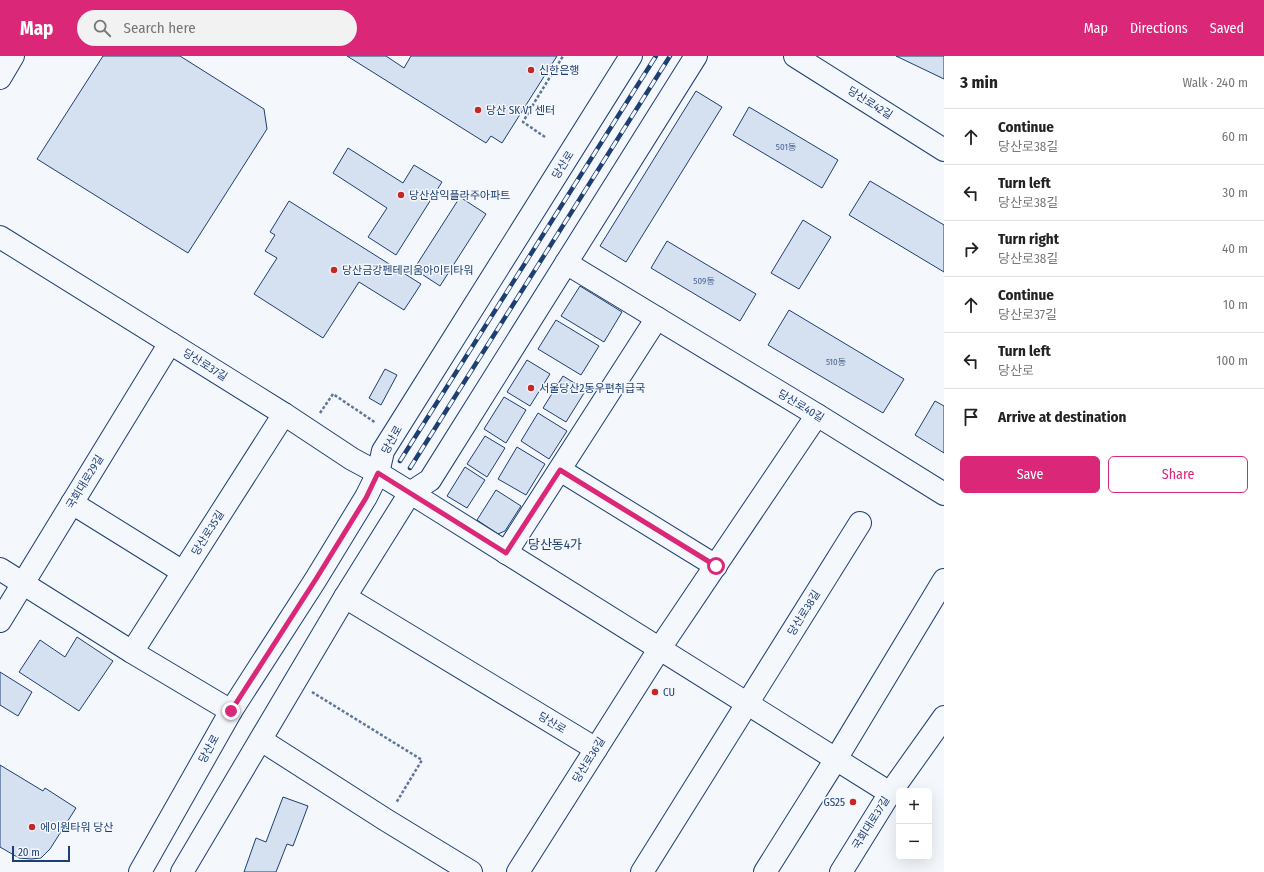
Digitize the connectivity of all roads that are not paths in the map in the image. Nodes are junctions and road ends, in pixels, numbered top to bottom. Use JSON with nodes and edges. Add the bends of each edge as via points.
{"nodes":[{"id":1,"x":13,"y":56,"type":"edge"},
{"id":2,"x":632,"y":56,"type":"edge"},
{"id":3,"x":696,"y":56,"type":"edge"},
{"id":4,"x":795,"y":56,"type":"edge"},
{"id":5,"x":0,"y":78,"type":"edge"},
{"id":6,"x":944,"y":150,"type":"edge"},
{"id":7,"x":0,"y":237,"type":"edge"},
{"id":8,"x":566,"y":263,"type":"junction"},
{"id":9,"x":658,"y":318,"type":"junction"},
{"id":10,"x":170,"y":343,"type":"junction"},
{"id":11,"x":284,"y":414,"type":"junction"},
{"id":12,"x":817,"y":415,"type":"junction"},
{"id":13,"x":560,"y":470,"type":"junction"},
{"id":14,"x":378,"y":473,"type":"junction"},
{"id":15,"x":410,"y":493,"type":"junction"},
{"id":16,"x":944,"y":494,"type":"edge"},
{"id":17,"x":72,"y":503,"type":"junction"},
{"id":18,"x":860,"y":523,"type":"dead end"},
{"id":19,"x":506,"y":553,"type":"junction"},
{"id":20,"x":716,"y":566,"type":"junction"},
{"id":21,"x":0,"y":569,"type":"edge"},
{"id":22,"x":321,"y":571,"type":"junction"},
{"id":23,"x":183,"y":572,"type":"junction"},
{"id":24,"x":944,"y":580,"type":"edge"},
{"id":25,"x":23,"y":583,"type":"junction"},
{"id":26,"x":340,"y":605,"type":"junction"},
{"id":27,"x":0,"y":621,"type":"edge"},
{"id":28,"x":660,"y":648,"type":"junction"},
{"id":29,"x":132,"y":652,"type":"junction"},
{"id":30,"x":747,"y":703,"type":"junction"},
{"id":31,"x":231,"y":711,"type":"junction"},
{"id":32,"x":944,"y":717,"type":"edge"},
{"id":33,"x":261,"y":740,"type":"junction"},
{"id":34,"x":596,"y":749,"type":"junction"},
{"id":35,"x":836,"y":759,"type":"junction"},
{"id":36,"x":890,"y":793,"type":"junction"},
{"id":37,"x":140,"y":872,"type":"edge"},
{"id":38,"x":182,"y":872,"type":"edge"},
{"id":39,"x":471,"y":872,"type":"edge"},
{"id":40,"x":518,"y":872,"type":"edge"},
{"id":41,"x":642,"y":872,"type":"edge"},
{"id":42,"x":765,"y":872,"type":"edge"},
{"id":43,"x":842,"y":872,"type":"edge"}],
"edges":[{"from":1,"to":5,"type":"street"},
{"from":2,"to":14,"type":"street","name":"당산로","via":[[383,451]]},
{"from":3,"to":8,"type":"street"},
{"from":4,"to":6,"type":"street","name":"당산로42길"},
{"from":7,"to":10,"type":"street","name":"당산로37길"},
{"from":8,"to":9,"type":"street","name":"당산로40길"},
{"from":8,"to":15,"type":"street","via":[[430,480]]},
{"from":9,"to":12,"type":"street","name":"당산로40길"},
{"from":9,"to":13,"type":"street"},
{"from":10,"to":11,"type":"street","name":"당산로37길"},
{"from":10,"to":17,"type":"street","name":"국회대로29길"},
{"from":11,"to":14,"type":"street","name":"당산로37길"},
{"from":11,"to":23,"type":"street","name":"당산로35길"},
{"from":12,"to":16,"type":"street","name":"당산로40길"},
{"from":12,"to":20,"type":"street"},
{"from":13,"to":19,"type":"street"},
{"from":13,"to":20,"type":"street"},
{"from":14,"to":15,"type":"street","name":"당산로37길"},
{"from":14,"to":22,"type":"street","name":"당산로","via":[[366,498]]},
{"from":15,"to":19,"type":"street"},
{"from":15,"to":26,"type":"street"},
{"from":17,"to":23,"type":"street"},
{"from":17,"to":25,"type":"street","name":"국회대로29길"},
{"from":18,"to":30,"type":"street","name":"당산로38길"},
{"from":19,"to":28,"type":"street"},
{"from":20,"to":28,"type":"street"},
{"from":21,"to":25,"type":"street"},
{"from":22,"to":26,"type":"street","via":[[332,560],[342,557],[348,563],[348,578]]},
{"from":22,"to":31,"type":"street","name":"당산로"},
{"from":23,"to":29,"type":"street","name":"당산로35길"},
{"from":24,"to":35,"type":"street"},
{"from":25,"to":27,"type":"street","name":"국회대로29길"},
{"from":25,"to":29,"type":"street"},
{"from":26,"to":33,"type":"street"},
{"from":26,"to":34,"type":"street","name":"당산로"},
{"from":28,"to":30,"type":"street"},
{"from":28,"to":34,"type":"street","name":"당산로36길"},
{"from":29,"to":31,"type":"street"},
{"from":30,"to":35,"type":"street"},
{"from":30,"to":41,"type":"street"},
{"from":31,"to":37,"type":"street","name":"당산로"},
{"from":32,"to":36,"type":"street","name":"국회대로37길"},
{"from":33,"to":38,"type":"street"},
{"from":33,"to":39,"type":"street"},
{"from":34,"to":40,"type":"street","name":"당산로36길"},
{"from":35,"to":36,"type":"street"},
{"from":35,"to":42,"type":"street"},
{"from":36,"to":43,"type":"street","name":"국회대로37길"}]}
